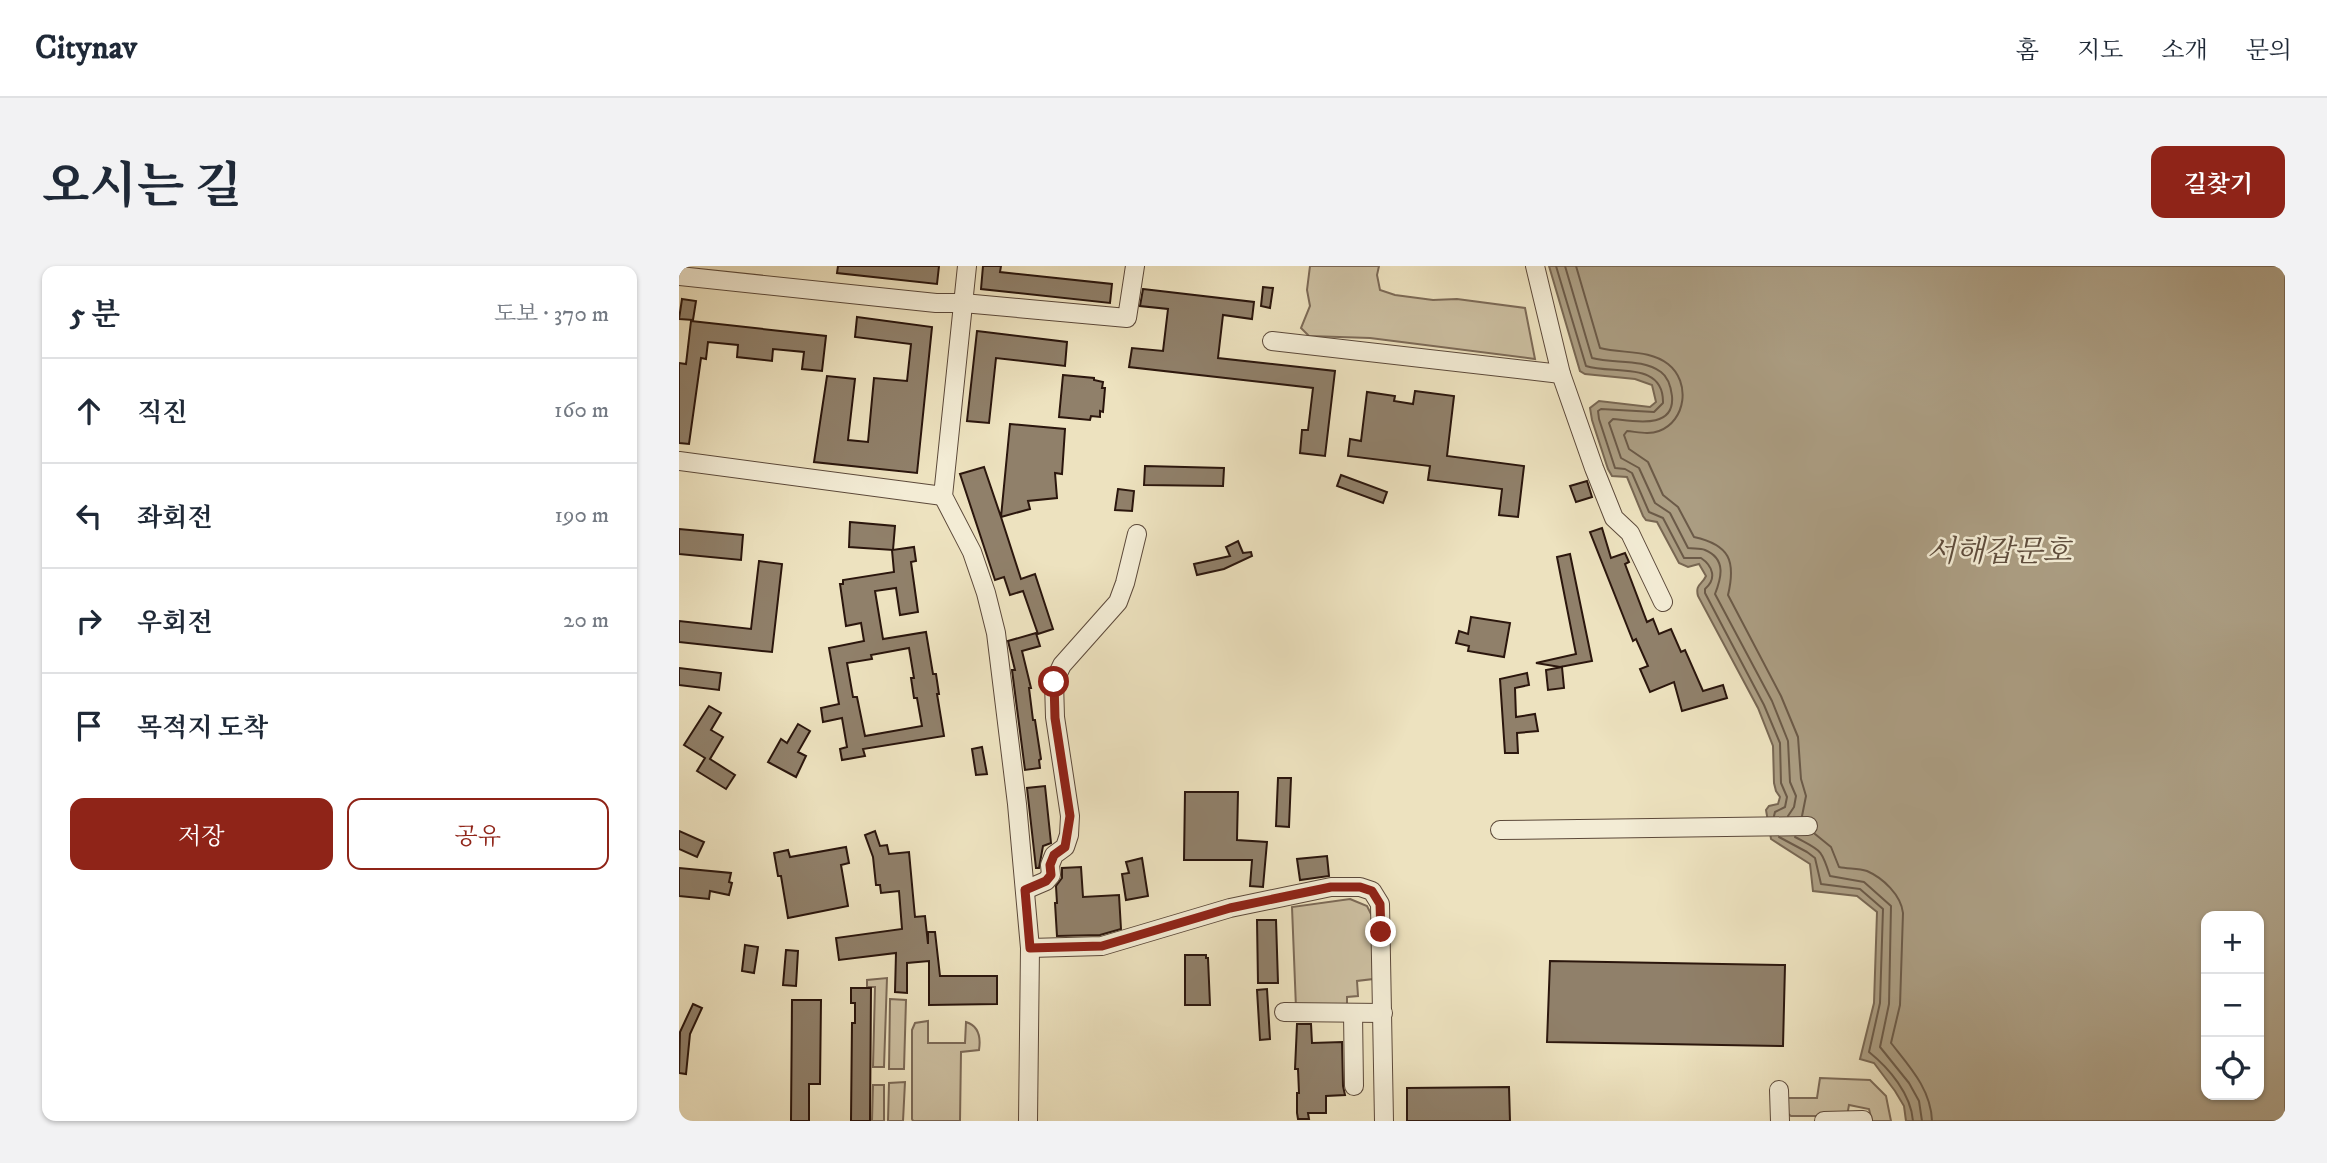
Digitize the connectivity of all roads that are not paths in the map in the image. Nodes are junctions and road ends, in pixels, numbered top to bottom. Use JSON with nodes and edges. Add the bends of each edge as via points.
{"nodes":[{"id":1,"x":967,"y":266,"type":"edge"},
{"id":2,"x":1135,"y":266,"type":"edge"},
{"id":3,"x":1535,"y":266,"type":"edge"},
{"id":4,"x":679,"y":276,"type":"edge"},
{"id":5,"x":963,"y":303,"type":"junction"},
{"id":6,"x":1272,"y":341,"type":"dead end"},
{"id":7,"x":1562,"y":374,"type":"junction"},
{"id":8,"x":679,"y":461,"type":"edge"},
{"id":9,"x":943,"y":496,"type":"junction"},
{"id":10,"x":1137,"y":534,"type":"dead end"},
{"id":11,"x":1663,"y":602,"type":"dead end"},
{"id":12,"x":1808,"y":826,"type":"dead end"},
{"id":13,"x":1500,"y":830,"type":"dead end"},
{"id":14,"x":1025,"y":890,"type":"junction"},
{"id":15,"x":1030,"y":948,"type":"junction"},
{"id":16,"x":1284,"y":1013,"type":"dead end"},
{"id":17,"x":1353,"y":1013,"type":"junction"},
{"id":18,"x":1383,"y":1013,"type":"junction"},
{"id":19,"x":1354,"y":1086,"type":"dead end"},
{"id":20,"x":1779,"y":1090,"type":"dead end"},
{"id":21,"x":1863,"y":1120,"type":"edge"},
{"id":22,"x":1028,"y":1121,"type":"edge"},
{"id":23,"x":1384,"y":1121,"type":"edge"},
{"id":24,"x":1780,"y":1121,"type":"edge"},
{"id":25,"x":1824,"y":1121,"type":"edge"}],
"edges":[{"from":1,"to":5,"type":"street"},
{"from":2,"to":5,"type":"street","via":[[1127,318]]},
{"from":3,"to":7,"type":"street"},
{"from":4,"to":5,"type":"street"},
{"from":5,"to":9,"type":"street"},
{"from":6,"to":7,"type":"street"},
{"from":7,"to":11,"type":"street","via":[[1614,518],[1630,533]]},
{"from":8,"to":9,"type":"street"},
{"from":9,"to":14,"type":"street","via":[[972,552],[996,633]]},
{"from":10,"to":14,"type":"street","via":[[1118,602],[1062,665],[1054,682],[1069,835],[1065,847],[1054,855],[1051,875]]},
{"from":12,"to":13,"type":"street"},
{"from":14,"to":15,"type":"street"},
{"from":15,"to":18,"type":"street","via":[[1102,946],[1230,908],[1331,887],[1360,887],[1372,891],[1380,904]]},
{"from":15,"to":22,"type":"street"},
{"from":16,"to":17,"type":"street"},
{"from":17,"to":18,"type":"street"},
{"from":17,"to":19,"type":"street"},
{"from":18,"to":23,"type":"street"},
{"from":20,"to":24,"type":"street"},
{"from":21,"to":25,"type":"street"}]}
